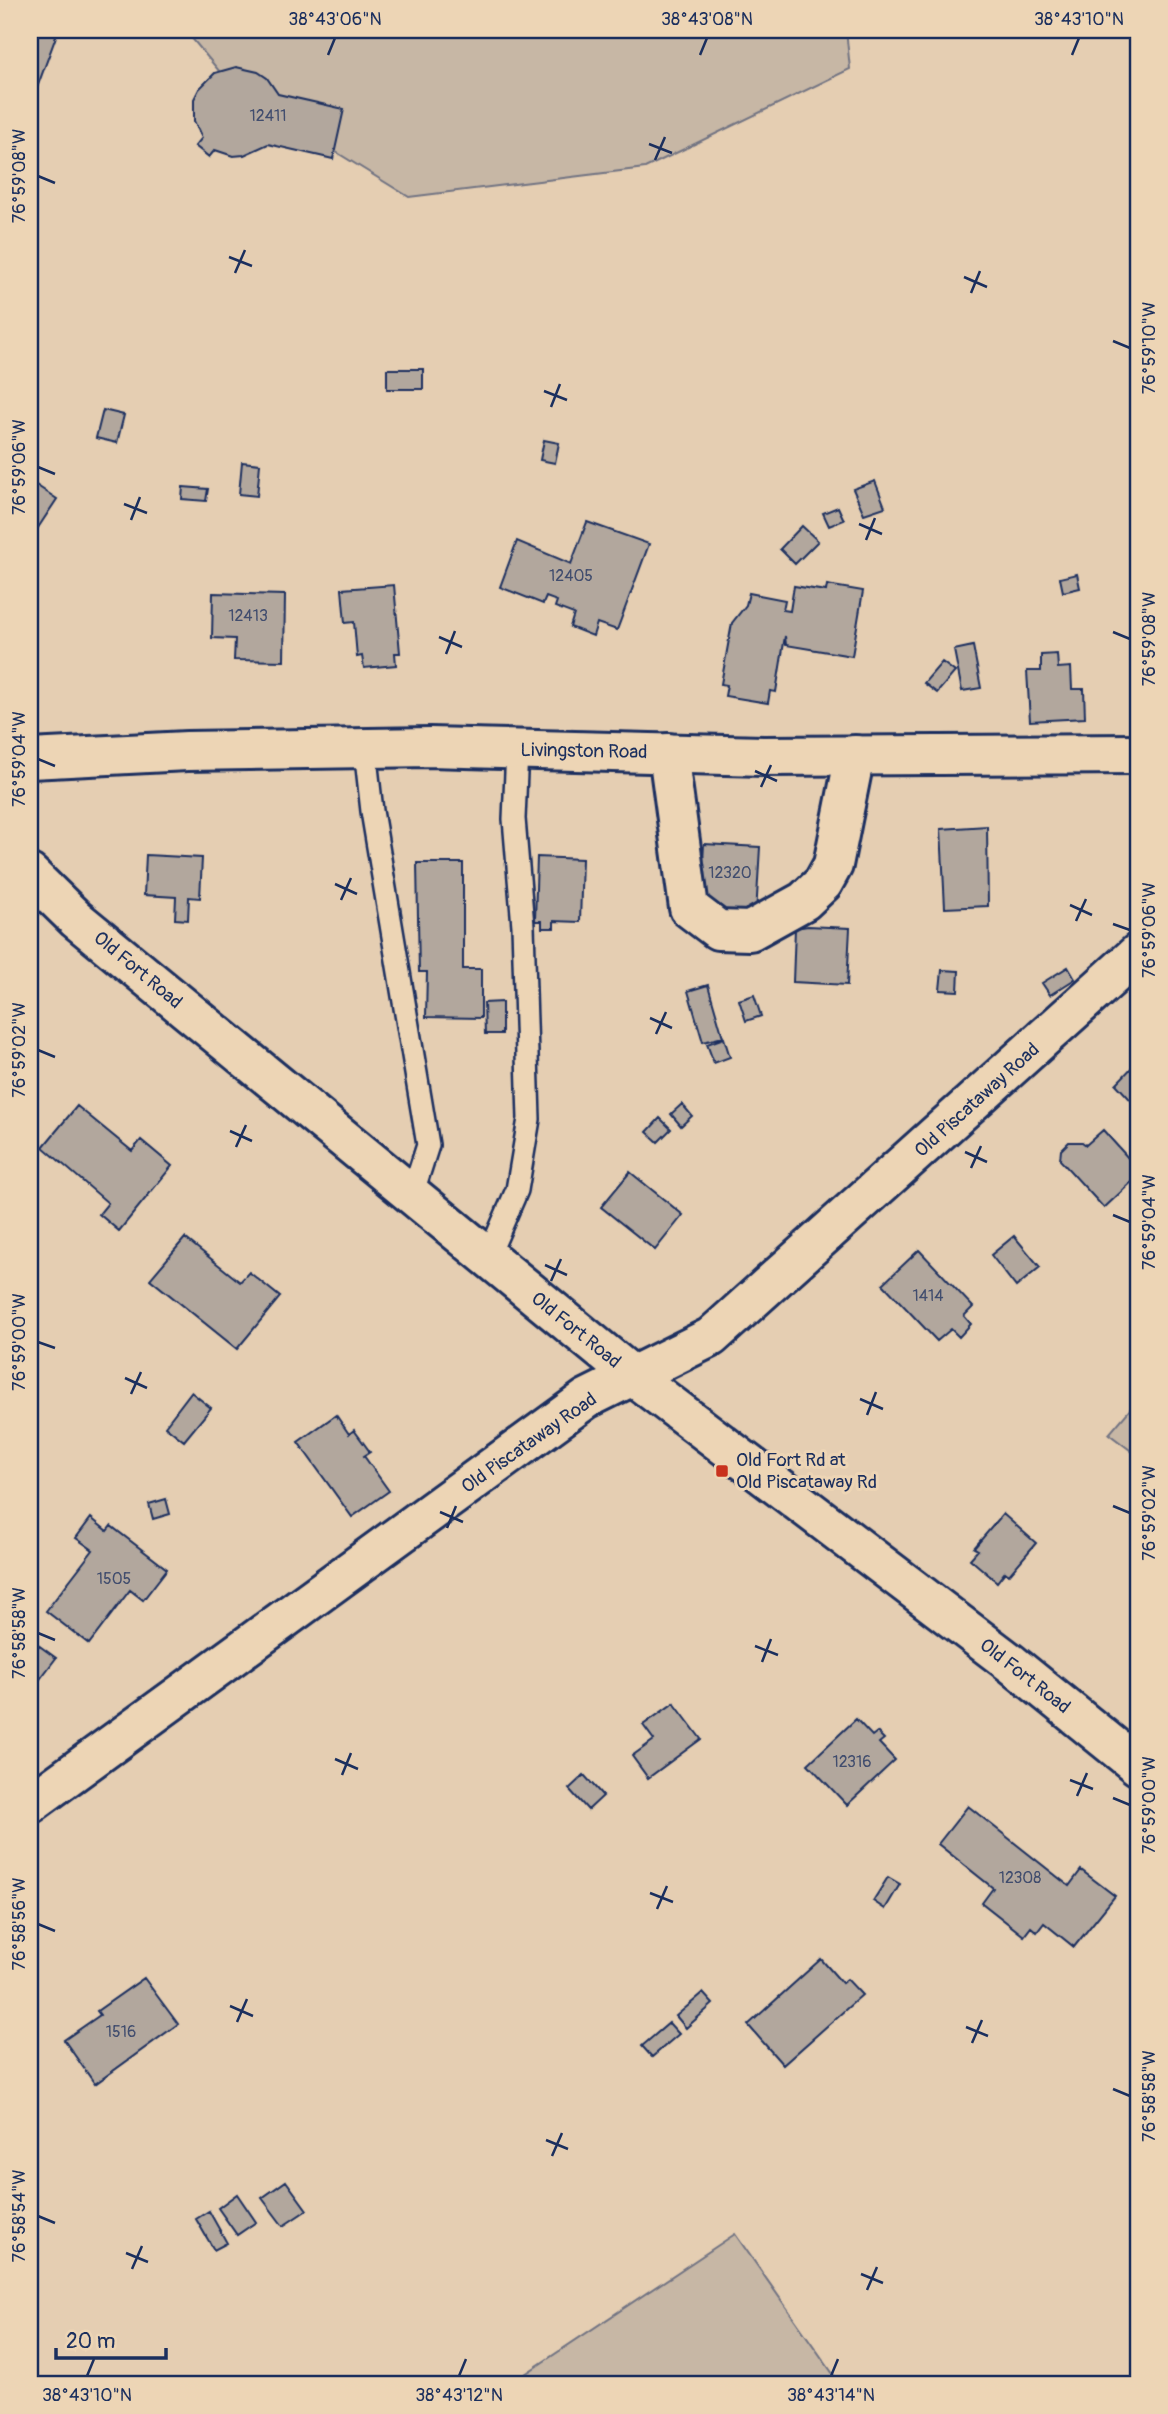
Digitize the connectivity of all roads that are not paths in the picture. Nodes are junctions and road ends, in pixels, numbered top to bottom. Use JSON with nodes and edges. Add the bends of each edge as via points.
{"nodes":[{"id":1,"x":365,"y":749,"type":"junction"},
{"id":2,"x":517,"y":750,"type":"junction"},
{"id":3,"x":668,"y":753,"type":"junction"},
{"id":4,"x":1138,"y":754,"type":"edge"},
{"id":5,"x":855,"y":755,"type":"junction"},
{"id":6,"x":30,"y":759,"type":"edge"},
{"id":7,"x":30,"y":874,"type":"edge"},
{"id":8,"x":1138,"y":953,"type":"edge"},
{"id":9,"x":412,"y":1195,"type":"junction"},
{"id":10,"x":488,"y":1257,"type":"junction"},
{"id":11,"x":634,"y":1377,"type":"junction"},
{"id":12,"x":1138,"y":1766,"type":"edge"},
{"id":13,"x":30,"y":1804,"type":"edge"}],
"edges":[{"from":1,"to":2,"type":"main road","name":"Livingston Road"},
{"from":1,"to":6,"type":"main road","name":"Livingston Road"},
{"from":1,"to":9,"type":"lane","via":[[428,1145]]},
{"from":2,"to":3,"type":"main road","name":"Livingston Road"},
{"from":2,"to":10,"type":"lane","via":[[514,819],[523,926],[529,1119],[517,1190]]},
{"from":3,"to":5,"type":"main road","name":"Livingston Road"},
{"from":3,"to":5,"type":"main road","via":[[690,908],[718,930],[750,931],[804,901],[823,883],[833,865]]},
{"from":4,"to":5,"type":"main road","name":"Livingston Road"},
{"from":7,"to":9,"type":"main road","name":"Old Fort Road","via":[[76,919]]},
{"from":8,"to":11,"type":"main road","name":"Old Piscataway Road","via":[[711,1337]]},
{"from":9,"to":10,"type":"main road","name":"Old Fort Road"},
{"from":10,"to":11,"type":"main road","name":"Old Fort Road"},
{"from":11,"to":12,"type":"main road","name":"Old Fort Road"},
{"from":11,"to":13,"type":"main road","name":"Old Piscataway Road","via":[[586,1399]]}]}
